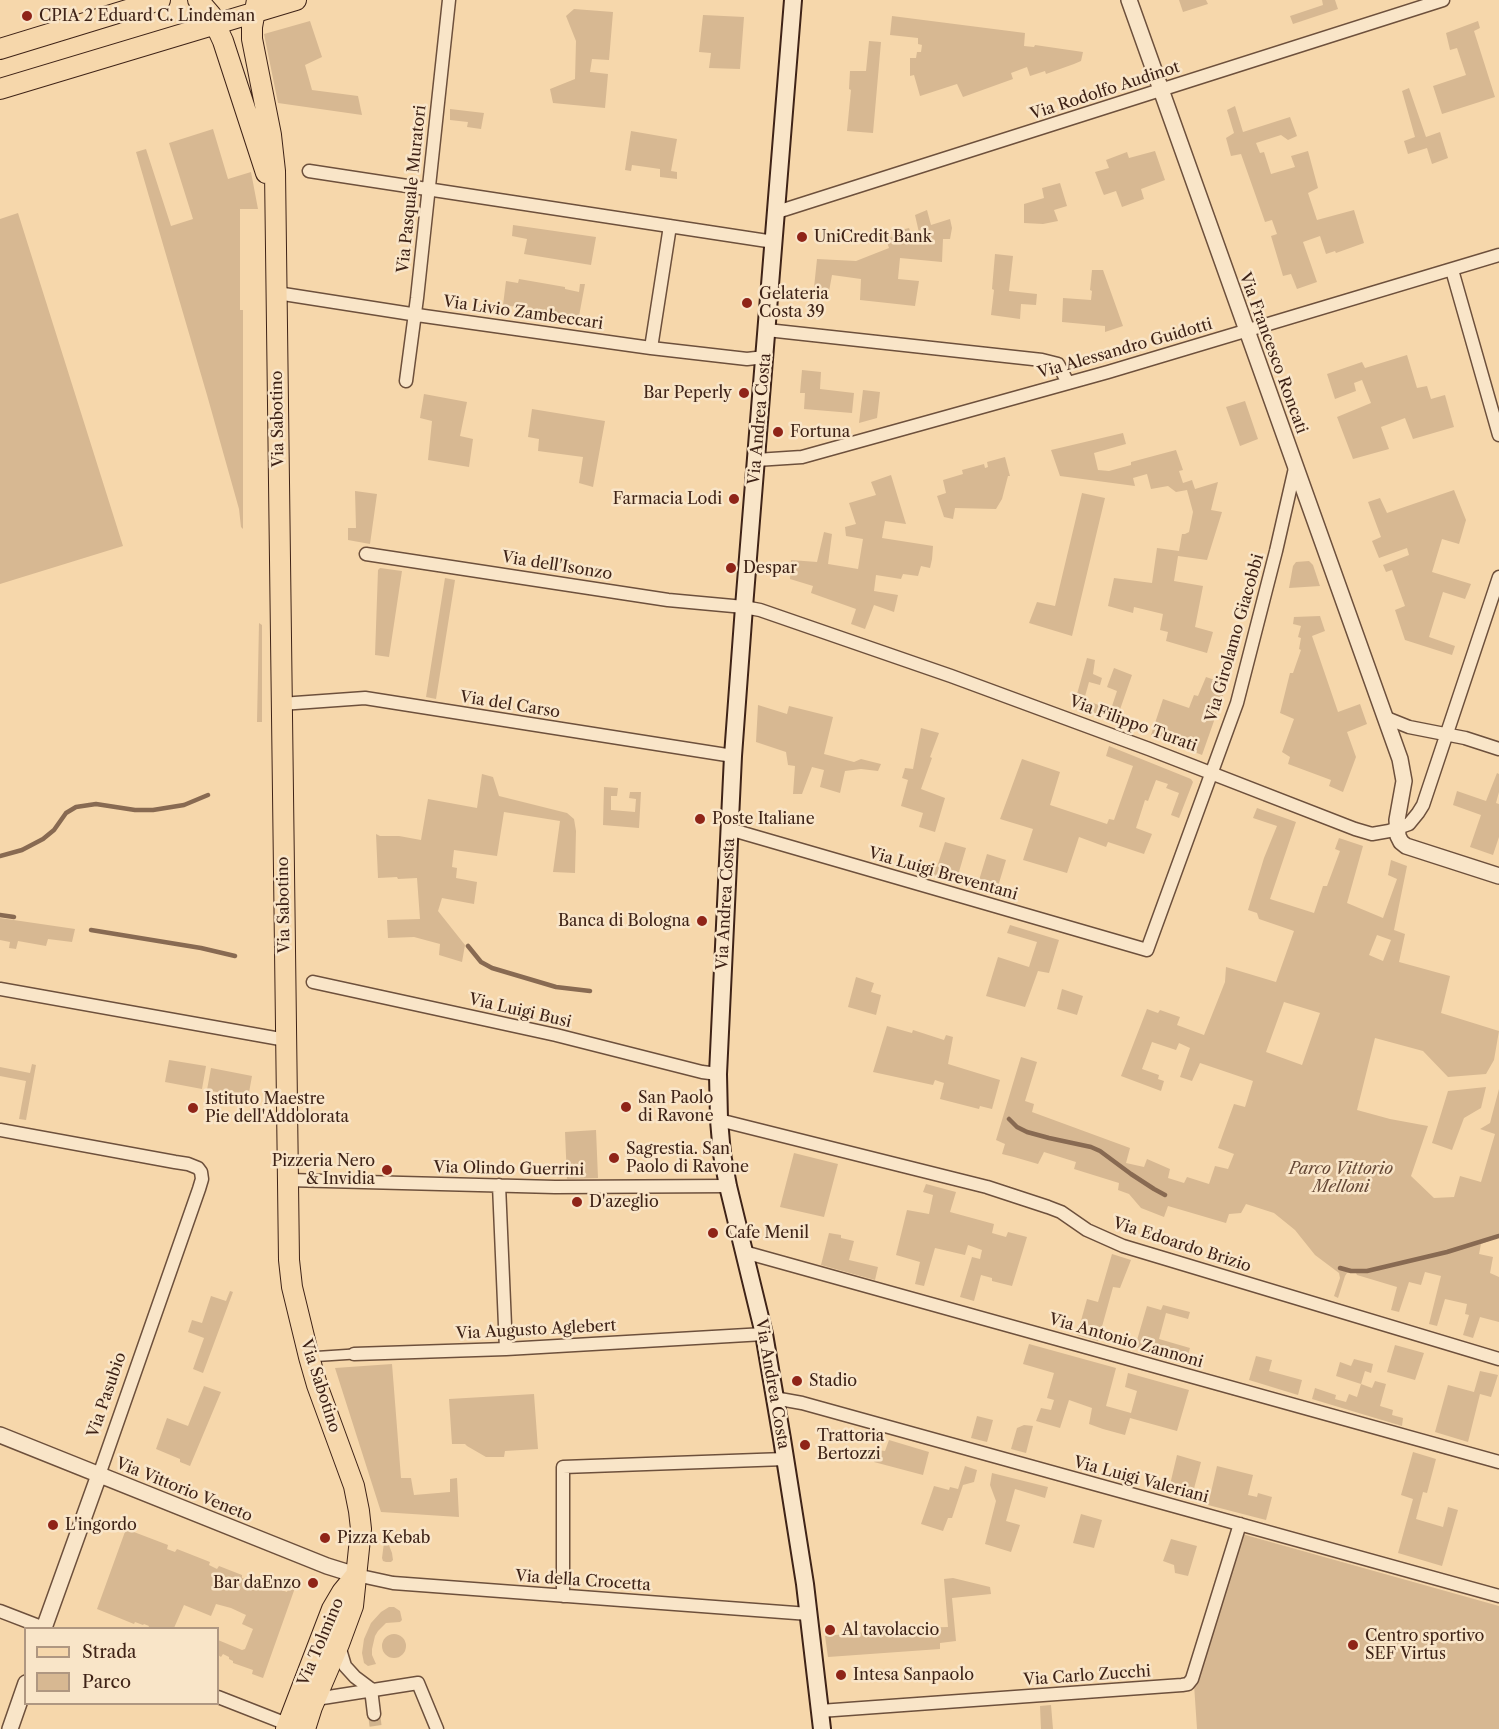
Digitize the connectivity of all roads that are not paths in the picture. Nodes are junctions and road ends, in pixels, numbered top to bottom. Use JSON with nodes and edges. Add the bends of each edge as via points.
{"nodes":[{"id":1,"x":160,"y":0,"type":"edge"},
{"id":2,"x":198,"y":0,"type":"edge"},
{"id":3,"x":296,"y":0,"type":"edge"},
{"id":4,"x":449,"y":0,"type":"edge"},
{"id":5,"x":793,"y":0,"type":"edge"},
{"id":6,"x":1129,"y":0,"type":"edge"},
{"id":7,"x":1443,"y":0,"type":"edge"},
{"id":8,"x":128,"y":5,"type":"edge"},
{"id":9,"x":256,"y":6,"type":"edge"},
{"id":10,"x":216,"y":24,"type":"junction"},
{"id":11,"x":0,"y":49,"type":"edge"},
{"id":12,"x":0,"y":89,"type":"edge"},
{"id":13,"x":1162,"y":90,"type":"junction"},
{"id":14,"x":309,"y":171,"type":"dead end"},
{"id":15,"x":428,"y":190,"type":"junction"},
{"id":16,"x":777,"y":212,"type":"junction"},
{"id":17,"x":276,"y":223,"type":"junction"},
{"id":18,"x":670,"y":226,"type":"junction"},
{"id":19,"x":774,"y":243,"type":"junction"},
{"id":20,"x":1499,"y":255,"type":"edge"},
{"id":21,"x":1452,"y":270,"type":"junction"},
{"id":22,"x":277,"y":293,"type":"junction"},
{"id":23,"x":414,"y":315,"type":"junction"},
{"id":24,"x":767,"y":330,"type":"junction"},
{"id":25,"x":1246,"y":331,"type":"junction"},
{"id":26,"x":651,"y":348,"type":"junction"},
{"id":27,"x":765,"y":357,"type":"junction"},
{"id":28,"x":406,"y":381,"type":"dead end"},
{"id":29,"x":1068,"y":383,"type":"junction"},
{"id":30,"x":1498,"y":429,"type":"edge"},
{"id":31,"x":756,"y":460,"type":"junction"},
{"id":32,"x":1295,"y":468,"type":"junction"},
{"id":33,"x":366,"y":554,"type":"dead end"},
{"id":34,"x":1499,"y":577,"type":"edge"},
{"id":35,"x":744,"y":607,"type":"junction"},
{"id":36,"x":1494,"y":609,"type":"edge"},
{"id":37,"x":281,"y":704,"type":"junction"},
{"id":38,"x":1384,"y":717,"type":"junction"},
{"id":39,"x":1446,"y":734,"type":"junction"},
{"id":40,"x":1499,"y":748,"type":"edge"},
{"id":41,"x":733,"y":756,"type":"junction"},
{"id":42,"x":1211,"y":773,"type":"junction"},
{"id":43,"x":729,"y":829,"type":"junction"},
{"id":44,"x":1397,"y":829,"type":"junction"},
{"id":45,"x":1499,"y":876,"type":"edge"},
{"id":46,"x":1147,"y":950,"type":"joint"},
{"id":47,"x":313,"y":982,"type":"dead end"},
{"id":48,"x":0,"y":989,"type":"edge"},
{"id":49,"x":286,"y":1040,"type":"junction"},
{"id":50,"x":718,"y":1074,"type":"junction"},
{"id":51,"x":719,"y":1120,"type":"junction"},
{"id":52,"x":0,"y":1130,"type":"edge"},
{"id":53,"x":288,"y":1180,"type":"junction"},
{"id":54,"x":499,"y":1185,"type":"junction"},
{"id":55,"x":728,"y":1186,"type":"junction"},
{"id":56,"x":744,"y":1252,"type":"junction"},
{"id":57,"x":764,"y":1334,"type":"junction"},
{"id":58,"x":506,"y":1349,"type":"junction"},
{"id":59,"x":354,"y":1354,"type":"joint"},
{"id":60,"x":309,"y":1357,"type":"junction"},
{"id":61,"x":1499,"y":1359,"type":"edge"},
{"id":62,"x":774,"y":1398,"type":"junction"},
{"id":63,"x":0,"y":1435,"type":"edge"},
{"id":64,"x":785,"y":1459,"type":"junction"},
{"id":65,"x":1499,"y":1462,"type":"edge"},
{"id":66,"x":99,"y":1475,"type":"junction"},
{"id":67,"x":1240,"y":1524,"type":"junction"},
{"id":68,"x":356,"y":1575,"type":"junction"},
{"id":69,"x":563,"y":1596,"type":"junction"},
{"id":70,"x":1499,"y":1596,"type":"edge"},
{"id":71,"x":0,"y":1611,"type":"edge"},
{"id":72,"x":809,"y":1614,"type":"junction"},
{"id":73,"x":39,"y":1627,"type":"edge"},
{"id":74,"x":45,"y":1627,"type":"edge"},
{"id":75,"x":339,"y":1644,"type":"junction"},
{"id":76,"x":24,"y":1689,"type":"edge"},
{"id":77,"x":371,"y":1689,"type":"junction"},
{"id":78,"x":219,"y":1697,"type":"edge"},
{"id":79,"x":316,"y":1699,"type":"junction"},
{"id":80,"x":820,"y":1711,"type":"junction"},
{"id":81,"x":374,"y":1714,"type":"tunnel mouth"},
{"id":82,"x":293,"y":1727,"type":"edge"},
{"id":83,"x":10,"y":1729,"type":"edge"},
{"id":84,"x":437,"y":1729,"type":"edge"},
{"id":85,"x":822,"y":1729,"type":"edge"}],
"edges":[{"from":1,"to":8,"type":"main road"},
{"from":2,"to":10,"type":"main road","name":"Via Sabotino"},
{"from":3,"to":9,"type":"main road"},
{"from":4,"to":15,"type":"street","name":"Via Pasquale Muratori"},
{"from":5,"to":16,"type":"main road","name":"Via Andrea Costa"},
{"from":6,"to":13,"type":"street","name":"Via Francesco Roncati"},
{"from":7,"to":13,"type":"street","name":"Via Rodolfo Audinot"},
{"from":8,"to":11,"type":"main road"},
{"from":9,"to":10,"type":"main road"},
{"from":9,"to":17,"type":"main road","name":"Via Sabotino","via":[[252,39],[274,152]]},
{"from":10,"to":12,"type":"main road"},
{"from":10,"to":17,"type":"main road","name":"Via Sabotino","via":[[257,141]]},
{"from":13,"to":16,"type":"street","name":"Via Rodolfo Audinot"},
{"from":13,"to":25,"type":"street","name":"Via Francesco Roncati"},
{"from":14,"to":15,"type":"street"},
{"from":15,"to":18,"type":"street"},
{"from":15,"to":23,"type":"street","name":"Via Pasquale Muratori"},
{"from":16,"to":19,"type":"main road","name":"Via Andrea Costa"},
{"from":17,"to":22,"type":"main road","name":"Via Sabotino"},
{"from":18,"to":19,"type":"street"},
{"from":18,"to":26,"type":"street"},
{"from":19,"to":24,"type":"main road","name":"Via Andrea Costa"},
{"from":20,"to":21,"type":"street","name":"Via Alessandro Guidotti"},
{"from":21,"to":25,"type":"street","name":"Via Alessandro Guidotti"},
{"from":21,"to":30,"type":"street"},
{"from":22,"to":23,"type":"street","name":"Via Livio Zambeccari"},
{"from":22,"to":37,"type":"main road","name":"Via Sabotino"},
{"from":23,"to":26,"type":"street","name":"Via Livio Zambeccari"},
{"from":23,"to":28,"type":"street","name":"Via Pasquale Muratori"},
{"from":24,"to":27,"type":"main road","name":"Via Andrea Costa"},
{"from":24,"to":29,"type":"street","via":[[1042,360],[1058,364]]},
{"from":25,"to":29,"type":"street","name":"Via Alessandro Guidotti"},
{"from":25,"to":32,"type":"street","name":"Via Francesco Roncati"},
{"from":26,"to":27,"type":"street","name":"Via Livio Zambeccari","via":[[747,359]]},
{"from":27,"to":31,"type":"main road","name":"Via Andrea Costa"},
{"from":29,"to":31,"type":"street","name":"Via Alessandro Guidotti","via":[[802,457]]},
{"from":31,"to":35,"type":"main road","name":"Via Andrea Costa"},
{"from":32,"to":38,"type":"street","name":"Via Francesco Roncati"},
{"from":32,"to":42,"type":"street","name":"Via Girolamo Giacobbi","via":[[1237,704]]},
{"from":33,"to":35,"type":"street","name":"Via dell'Isonzo","via":[[668,600]]},
{"from":34,"to":36,"type":"street"},
{"from":35,"to":41,"type":"main road","name":"Via Andrea Costa"},
{"from":35,"to":42,"type":"street","name":"Via Filippo Turati","via":[[951,676]]},
{"from":36,"to":39,"type":"street"},
{"from":37,"to":41,"type":"street","name":"Via del Carso","via":[[365,698]]},
{"from":37,"to":49,"type":"main road","name":"Via Sabotino"},
{"from":38,"to":39,"type":"street","via":[[1409,727]]},
{"from":38,"to":44,"type":"street","name":"Via Francesco Roncati","via":[[1402,770],[1403,794]]},
{"from":39,"to":40,"type":"street"},
{"from":39,"to":44,"type":"street","via":[[1423,804],[1413,820]]},
{"from":41,"to":43,"type":"main road","name":"Via Andrea Costa"},
{"from":42,"to":44,"type":"street","name":"Via Filippo Turati","via":[[1362,832],[1381,834]]},
{"from":42,"to":46,"type":"street","name":"Via Girolamo Giacobbi"},
{"from":43,"to":46,"type":"street","name":"Via Luigi Breventani"},
{"from":43,"to":50,"type":"main road","name":"Via Andrea Costa"},
{"from":44,"to":45,"type":"street","via":[[1406,846]]},
{"from":47,"to":50,"type":"street","name":"Via Luigi Busi"},
{"from":48,"to":49,"type":"street"},
{"from":49,"to":53,"type":"main road","name":"Via Sabotino"},
{"from":50,"to":51,"type":"main road","name":"Via Andrea Costa"},
{"from":51,"to":55,"type":"main road","name":"Via Andrea Costa"},
{"from":51,"to":61,"type":"street","name":"Via Edoardo Brizio","via":[[987,1187],[1061,1212],[1087,1230],[1123,1246]]},
{"from":52,"to":66,"type":"street","name":"Via Pasubio","via":[[188,1164],[201,1172],[199,1189]]},
{"from":53,"to":54,"type":"street","name":"Via Olindo Guerrini"},
{"from":53,"to":60,"type":"main road","name":"Via Sabotino","via":[[290,1274]]},
{"from":54,"to":55,"type":"street","name":"Via Olindo Guerrini"},
{"from":54,"to":58,"type":"street"},
{"from":55,"to":56,"type":"main road","name":"Via Andrea Costa"},
{"from":56,"to":57,"type":"main road","name":"Via Andrea Costa"},
{"from":56,"to":65,"type":"street","name":"Via Antonio Zannoni"},
{"from":57,"to":58,"type":"street","name":"Via Augusto Aglebert"},
{"from":57,"to":62,"type":"main road","name":"Via Andrea Costa"},
{"from":58,"to":59,"type":"street","name":"Via Augusto Aglebert"},
{"from":59,"to":60,"type":"street","name":"Via Augusto Aglebert"},
{"from":60,"to":68,"type":"main road","name":"Via Sabotino","via":[[357,1498],[361,1528]]},
{"from":62,"to":64,"type":"main road","name":"Via Andrea Costa"},
{"from":62,"to":67,"type":"street","name":"Via Luigi Valeriani"},
{"from":63,"to":66,"type":"street","name":"Via Vittorio Veneto"},
{"from":64,"to":69,"type":"street","via":[[563,1467]]},
{"from":64,"to":72,"type":"main road","name":"Via Andrea Costa"},
{"from":66,"to":68,"type":"street","name":"Via Vittorio Veneto"},
{"from":66,"to":74,"type":"street","name":"Via Pasubio"},
{"from":67,"to":70,"type":"street","name":"Via Luigi Valeriani"},
{"from":67,"to":80,"type":"street","name":"Via Carlo Zucchi","via":[[1188,1684]]},
{"from":68,"to":69,"type":"street","name":"Via della Crocetta","via":[[393,1583]]},
{"from":68,"to":75,"type":"main road","name":"Via Tolmino","via":[[353,1606]]},
{"from":68,"to":82,"type":"main road","name":"Via Tolmino","via":[[332,1610]]},
{"from":69,"to":72,"type":"street","name":"Via della Crocetta"},
{"from":71,"to":73,"type":"street"},
{"from":72,"to":80,"type":"main road","name":"Via Andrea Costa"},
{"from":75,"to":77,"type":"street","via":[[345,1666]]},
{"from":75,"to":79,"type":"main road","name":"Via Tolmino"},
{"from":76,"to":83,"type":"street"},
{"from":77,"to":79,"type":"street"},
{"from":77,"to":81,"type":"street"},
{"from":77,"to":84,"type":"street","via":[[418,1683]]},
{"from":78,"to":82,"type":"street"},
{"from":79,"to":82,"type":"main road","name":"Via Tolmino"},
{"from":80,"to":85,"type":"main road","name":"Via Andrea Costa"}]}
